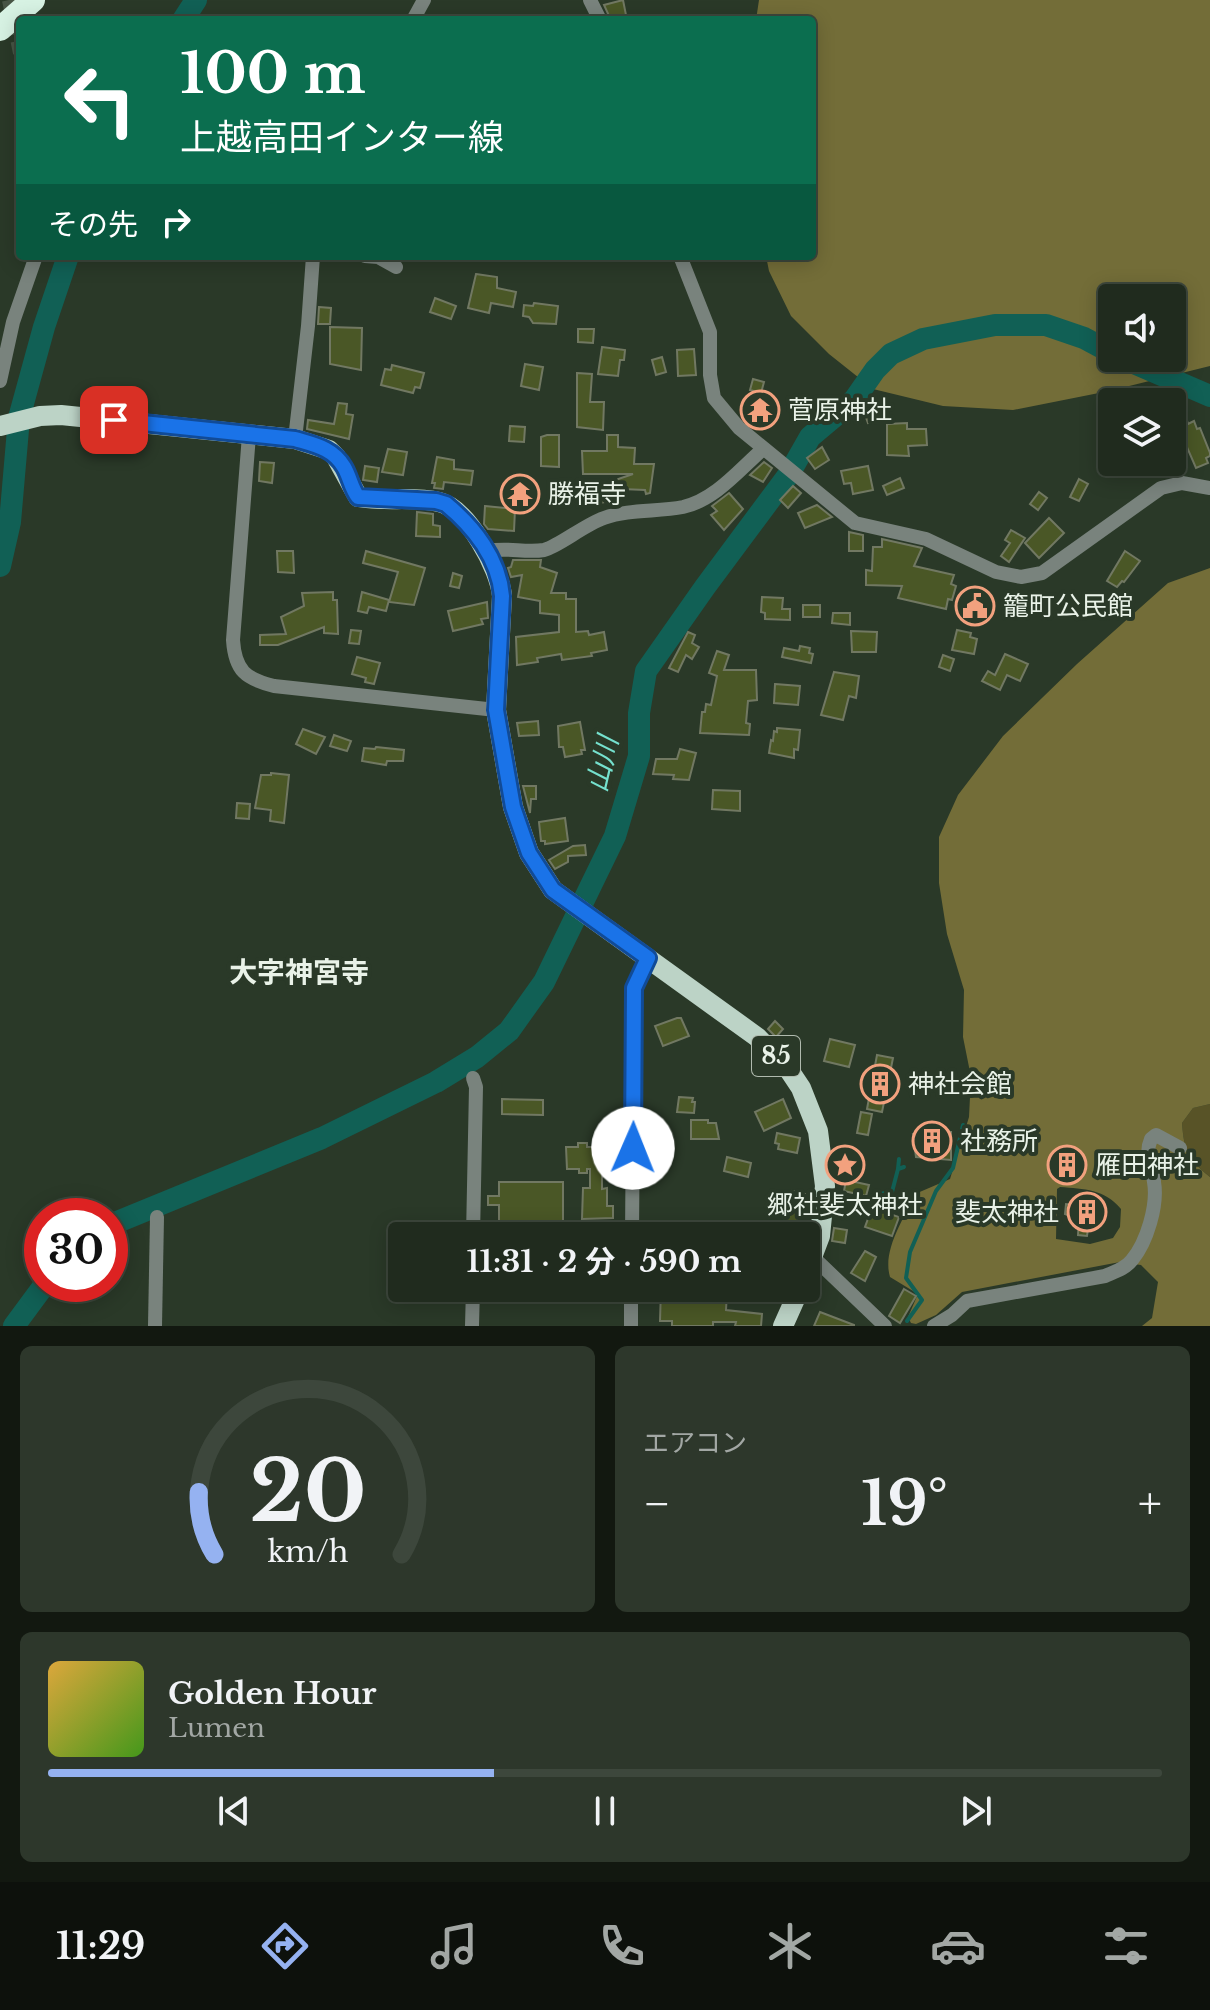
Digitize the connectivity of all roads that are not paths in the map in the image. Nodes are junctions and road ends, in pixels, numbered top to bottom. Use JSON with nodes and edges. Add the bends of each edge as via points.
{"nodes":[{"id":1,"x":33,"y":0,"type":"edge"},
{"id":2,"x":0,"y":29,"type":"edge"},
{"id":3,"x":35,"y":260,"type":"edge"},
{"id":4,"x":313,"y":260,"type":"edge"},
{"id":5,"x":382,"y":260,"type":"edge"},
{"id":6,"x":682,"y":260,"type":"edge"},
{"id":7,"x":396,"y":267,"type":"dead end"},
{"id":8,"x":0,"y":381,"type":"edge"},
{"id":9,"x":0,"y":426,"type":"edge"},
{"id":10,"x":249,"y":435,"type":"junction"},
{"id":11,"x":295,"y":439,"type":"junction"},
{"id":12,"x":763,"y":449,"type":"junction"},
{"id":13,"x":1210,"y":488,"type":"edge"},
{"id":14,"x":488,"y":551,"type":"junction"},
{"id":15,"x":496,"y":710,"type":"junction"},
{"id":16,"x":648,"y":958,"type":"junction"},
{"id":17,"x":473,"y":1078,"type":"dead end"},
{"id":18,"x":1180,"y":1148,"type":"dead end"},
{"id":19,"x":157,"y":1217,"type":"dead end"},
{"id":20,"x":473,"y":1222,"type":"edge"},
{"id":21,"x":632,"y":1222,"type":"edge"},
{"id":22,"x":820,"y":1226,"type":"edge"},
{"id":23,"x":820,"y":1274,"type":"edge"},
{"id":24,"x":473,"y":1302,"type":"edge"},
{"id":25,"x":631,"y":1302,"type":"edge"},
{"id":26,"x":794,"y":1302,"type":"edge"},
{"id":27,"x":155,"y":1326,"type":"edge"},
{"id":28,"x":472,"y":1326,"type":"edge"},
{"id":29,"x":631,"y":1326,"type":"edge"},
{"id":30,"x":783,"y":1326,"type":"edge"},
{"id":31,"x":885,"y":1326,"type":"edge"},
{"id":32,"x":934,"y":1326,"type":"edge"}],
"edges":[{"from":1,"to":2,"type":"highway"},
{"from":3,"to":8,"type":"street"},
{"from":4,"to":11,"type":"street"},
{"from":5,"to":7,"type":"street"},
{"from":6,"to":12,"type":"street","via":[[710,332],[714,398]]},
{"from":9,"to":10,"type":"main road","number":"85","via":[[61,415]]},
{"from":10,"to":11,"type":"main road","number":"85"},
{"from":10,"to":15,"type":"street","via":[[233,640],[234,657],[243,672],[274,686]]},
{"from":11,"to":14,"type":"main road","number":"85","via":[[329,450],[345,468],[358,497],[446,504]]},
{"from":12,"to":13,"type":"street","via":[[855,523],[926,539],[996,572],[1021,577],[1042,573],[1161,488],[1182,483]]},
{"from":12,"to":14,"type":"street","via":[[698,502],[619,513],[546,549]]},
{"from":14,"to":15,"type":"main road","number":"85","via":[[502,596]]},
{"from":15,"to":16,"type":"main road","number":"85","via":[[513,807],[529,853],[553,890]]},
{"from":16,"to":21,"type":"street","via":[[634,988]]},
{"from":16,"to":22,"type":"main road","number":"85","via":[[757,1037],[801,1088],[818,1131],[825,1186]]},
{"from":17,"to":20,"type":"street"},
{"from":18,"to":32,"type":"street","via":[[1163,1137],[1151,1139],[1148,1160],[1156,1197],[1144,1238],[1123,1268],[1105,1276],[967,1301]]},
{"from":19,"to":27,"type":"street"},
{"from":23,"to":31,"type":"street"},
{"from":24,"to":28,"type":"street"},
{"from":25,"to":29,"type":"street"},
{"from":26,"to":30,"type":"main road"}]}
